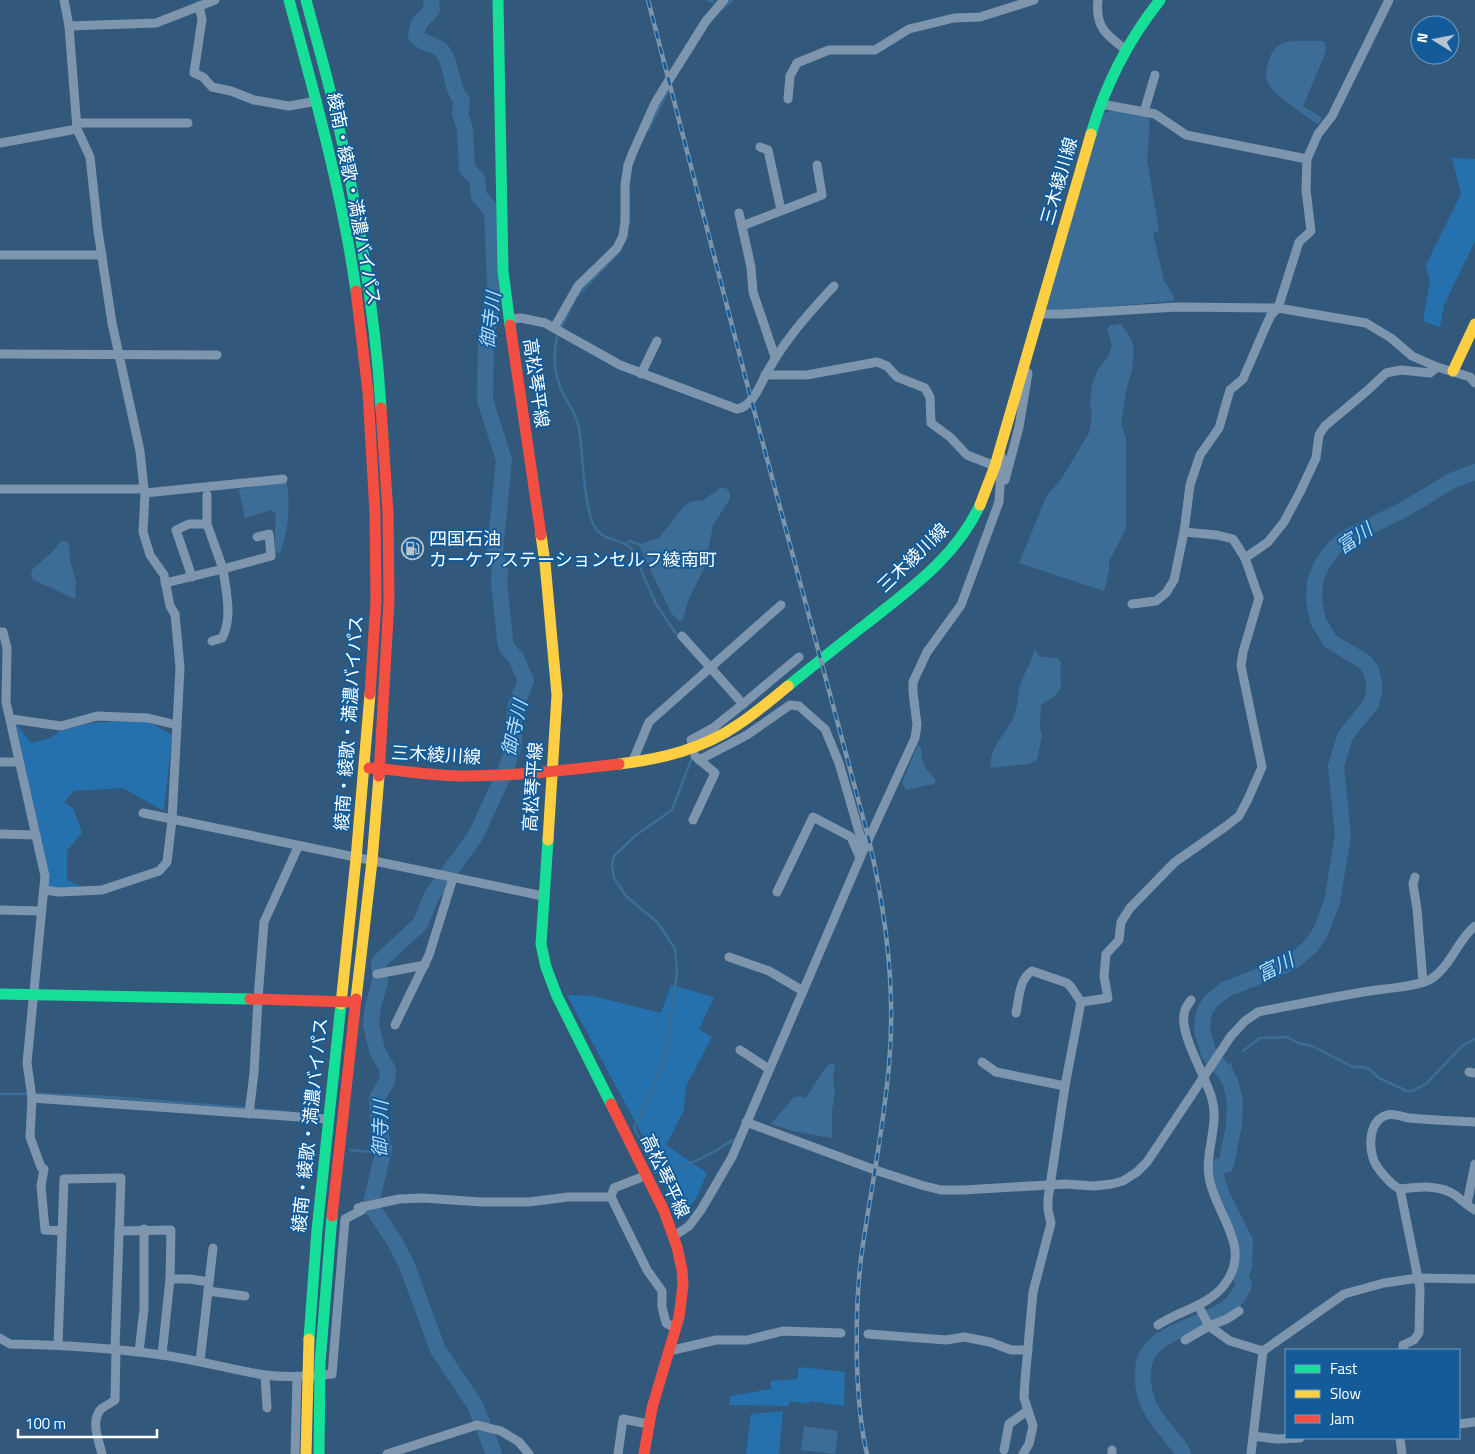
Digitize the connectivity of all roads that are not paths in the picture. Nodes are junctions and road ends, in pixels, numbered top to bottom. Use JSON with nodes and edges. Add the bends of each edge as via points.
{"nodes":[{"id":1,"x":64,"y":0,"type":"edge"},
{"id":2,"x":214,"y":0,"type":"edge"},
{"id":3,"x":290,"y":0,"type":"edge"},
{"id":4,"x":306,"y":0,"type":"edge"},
{"id":5,"x":498,"y":0,"type":"edge"},
{"id":6,"x":724,"y":0,"type":"edge"},
{"id":7,"x":1034,"y":0,"type":"edge"},
{"id":8,"x":1098,"y":0,"type":"edge"},
{"id":9,"x":1160,"y":0,"type":"edge"},
{"id":10,"x":1389,"y":0,"type":"edge"},
{"id":11,"x":199,"y":6,"type":"junction"},
{"id":12,"x":68,"y":26,"type":"junction"},
{"id":13,"x":1126,"y":50,"type":"junction"},
{"id":14,"x":1155,"y":75,"type":"dead end"},
{"id":15,"x":788,"y":99,"type":"dead end"},
{"id":16,"x":317,"y":101,"type":"junction"},
{"id":17,"x":1102,"y":104,"type":"junction"},
{"id":18,"x":1144,"y":112,"type":"junction"},
{"id":19,"x":188,"y":123,"type":"dead end"},
{"id":20,"x":77,"y":126,"type":"junction"},
{"id":21,"x":0,"y":143,"type":"edge"},
{"id":22,"x":760,"y":147,"type":"dead end"},
{"id":23,"x":1307,"y":159,"type":"junction"},
{"id":24,"x":817,"y":165,"type":"dead end"},
{"id":25,"x":781,"y":210,"type":"junction"},
{"id":26,"x":739,"y":213,"type":"dead end"},
{"id":27,"x":742,"y":226,"type":"junction"},
{"id":28,"x":0,"y":255,"type":"edge"},
{"id":29,"x":102,"y":255,"type":"junction"},
{"id":30,"x":834,"y":286,"type":"dead end"},
{"id":31,"x":1278,"y":308,"type":"junction"},
{"id":32,"x":1038,"y":314,"type":"junction"},
{"id":33,"x":509,"y":319,"type":"junction"},
{"id":34,"x":1475,"y":324,"type":"edge"},
{"id":35,"x":558,"y":330,"type":"junction"},
{"id":36,"x":1031,"y":339,"type":"junction"},
{"id":37,"x":657,"y":340,"type":"dead end"},
{"id":38,"x":118,"y":353,"type":"junction"},
{"id":39,"x":0,"y":354,"type":"edge"},
{"id":40,"x":217,"y":354,"type":"dead end"},
{"id":41,"x":775,"y":357,"type":"junction"},
{"id":42,"x":1437,"y":367,"type":"junction"},
{"id":43,"x":1453,"y":371,"type":"junction"},
{"id":44,"x":641,"y":374,"type":"junction"},
{"id":45,"x":765,"y":375,"type":"junction"},
{"id":46,"x":1475,"y":383,"type":"edge"},
{"id":47,"x":1002,"y":440,"type":"junction"},
{"id":48,"x":995,"y":466,"type":"junction"},
{"id":49,"x":283,"y":479,"type":"dead end"},
{"id":50,"x":0,"y":489,"type":"edge"},
{"id":51,"x":144,"y":491,"type":"junction"},
{"id":52,"x":985,"y":491,"type":"junction"},
{"id":53,"x":207,"y":495,"type":"dead end"},
{"id":54,"x":999,"y":502,"type":"junction"},
{"id":55,"x":207,"y":524,"type":"junction"},
{"id":56,"x":1184,"y":532,"type":"junction"},
{"id":57,"x":258,"y":537,"type":"dead end"},
{"id":58,"x":1245,"y":558,"type":"junction"},
{"id":59,"x":223,"y":570,"type":"junction"},
{"id":60,"x":192,"y":577,"type":"junction"},
{"id":61,"x":164,"y":583,"type":"junction"},
{"id":62,"x":1132,"y":604,"type":"dead end"},
{"id":63,"x":780,"y":605,"type":"dead end"},
{"id":64,"x":0,"y":632,"type":"edge"},
{"id":65,"x":682,"y":636,"type":"dead end"},
{"id":66,"x":212,"y":641,"type":"dead end"},
{"id":67,"x":799,"y":657,"type":"dead end"},
{"id":68,"x":712,"y":668,"type":"junction"},
{"id":69,"x":743,"y":704,"type":"junction"},
{"id":70,"x":11,"y":719,"type":"junction"},
{"id":71,"x":177,"y":725,"type":"junction"},
{"id":72,"x":694,"y":753,"type":"junction"},
{"id":73,"x":0,"y":762,"type":"edge"},
{"id":74,"x":18,"y":762,"type":"junction"},
{"id":75,"x":632,"y":763,"type":"junction"},
{"id":76,"x":364,"y":768,"type":"junction"},
{"id":77,"x":379,"y":769,"type":"junction"},
{"id":78,"x":552,"y":771,"type":"junction"},
{"id":79,"x":143,"y":813,"type":"dead end"},
{"id":80,"x":172,"y":820,"type":"junction"},
{"id":81,"x":693,"y":820,"type":"dead end"},
{"id":82,"x":0,"y":834,"type":"edge"},
{"id":83,"x":36,"y":835,"type":"junction"},
{"id":84,"x":298,"y":846,"type":"junction"},
{"id":85,"x":865,"y":848,"type":"junction"},
{"id":86,"x":860,"y":858,"type":"junction"},
{"id":87,"x":356,"y":859,"type":"junction"},
{"id":88,"x":372,"y":862,"type":"junction"},
{"id":89,"x":1415,"y":876,"type":"dead end"},
{"id":90,"x":448,"y":877,"type":"junction"},
{"id":91,"x":44,"y":890,"type":"junction"},
{"id":92,"x":776,"y":892,"type":"dead end"},
{"id":93,"x":543,"y":896,"type":"junction"},
{"id":94,"x":0,"y":910,"type":"edge"},
{"id":95,"x":41,"y":911,"type":"junction"},
{"id":96,"x":1475,"y":926,"type":"edge"},
{"id":97,"x":729,"y":957,"type":"dead end"},
{"id":98,"x":425,"y":965,"type":"junction"},
{"id":99,"x":380,"y":974,"type":"dead end"},
{"id":100,"x":1423,"y":982,"type":"junction"},
{"id":101,"x":803,"y":992,"type":"junction"},
{"id":102,"x":0,"y":994,"type":"edge"},
{"id":103,"x":34,"y":995,"type":"junction"},
{"id":104,"x":258,"y":999,"type":"junction"},
{"id":105,"x":1191,"y":1000,"type":"dead end"},
{"id":106,"x":340,"y":1001,"type":"junction"},
{"id":107,"x":1080,"y":1002,"type":"junction"},
{"id":108,"x":355,"y":1003,"type":"junction"},
{"id":109,"x":1016,"y":1013,"type":"dead end"},
{"id":110,"x":395,"y":1025,"type":"dead end"},
{"id":111,"x":740,"y":1050,"type":"dead end"},
{"id":112,"x":982,"y":1062,"type":"dead end"},
{"id":113,"x":769,"y":1069,"type":"junction"},
{"id":114,"x":1205,"y":1076,"type":"junction"},
{"id":115,"x":1065,"y":1086,"type":"junction"},
{"id":116,"x":32,"y":1098,"type":"junction"},
{"id":117,"x":249,"y":1110,"type":"junction"},
{"id":118,"x":328,"y":1119,"type":"junction"},
{"id":119,"x":746,"y":1122,"type":"junction"},
{"id":120,"x":1475,"y":1122,"type":"edge"},
{"id":121,"x":1475,"y":1164,"type":"edge"},
{"id":122,"x":647,"y":1175,"type":"junction"},
{"id":123,"x":1050,"y":1186,"type":"junction"},
{"id":124,"x":1400,"y":1189,"type":"junction"},
{"id":125,"x":611,"y":1197,"type":"junction"},
{"id":126,"x":369,"y":1205,"type":"junction"},
{"id":127,"x":1471,"y":1207,"type":"edge"},
{"id":128,"x":331,"y":1214,"type":"junction"},
{"id":129,"x":119,"y":1230,"type":"junction"},
{"id":130,"x":144,"y":1230,"type":"junction"},
{"id":131,"x":62,"y":1231,"type":"junction"},
{"id":132,"x":674,"y":1236,"type":"junction"},
{"id":133,"x":213,"y":1248,"type":"dead end"},
{"id":134,"x":1418,"y":1278,"type":"junction"},
{"id":135,"x":170,"y":1279,"type":"junction"},
{"id":136,"x":1475,"y":1280,"type":"edge"},
{"id":137,"x":208,"y":1286,"type":"junction"},
{"id":138,"x":245,"y":1296,"type":"dead end"},
{"id":139,"x":1199,"y":1306,"type":"junction"},
{"id":140,"x":1239,"y":1310,"type":"dead end"},
{"id":141,"x":1158,"y":1325,"type":"dead end"},
{"id":142,"x":1209,"y":1325,"type":"junction"},
{"id":143,"x":675,"y":1328,"type":"junction"},
{"id":144,"x":842,"y":1334,"type":"dead end"},
{"id":145,"x":868,"y":1334,"type":"dead end"},
{"id":146,"x":0,"y":1338,"type":"edge"},
{"id":147,"x":1185,"y":1340,"type":"dead end"},
{"id":148,"x":58,"y":1345,"type":"junction"},
{"id":149,"x":1403,"y":1349,"type":"edge"},
{"id":150,"x":116,"y":1350,"type":"junction"},
{"id":151,"x":1028,"y":1350,"type":"junction"},
{"id":152,"x":669,"y":1351,"type":"junction"},
{"id":153,"x":1263,"y":1351,"type":"junction"},
{"id":154,"x":139,"y":1352,"type":"junction"},
{"id":155,"x":162,"y":1355,"type":"junction"},
{"id":156,"x":200,"y":1361,"type":"junction"},
{"id":157,"x":265,"y":1375,"type":"junction"},
{"id":158,"x":320,"y":1375,"type":"junction"},
{"id":159,"x":302,"y":1377,"type":"junction"},
{"id":160,"x":267,"y":1408,"type":"dead end"},
{"id":161,"x":1027,"y":1411,"type":"junction"},
{"id":162,"x":1475,"y":1422,"type":"edge"},
{"id":163,"x":648,"y":1424,"type":"junction"},
{"id":164,"x":1460,"y":1424,"type":"edge"},
{"id":165,"x":1253,"y":1436,"type":"junction"},
{"id":166,"x":1285,"y":1439,"type":"edge"},
{"id":167,"x":1400,"y":1439,"type":"edge"},
{"id":168,"x":1004,"y":1450,"type":"dead end"},
{"id":169,"x":102,"y":1454,"type":"edge"},
{"id":170,"x":295,"y":1454,"type":"edge"},
{"id":171,"x":306,"y":1454,"type":"edge"},
{"id":172,"x":319,"y":1454,"type":"edge"},
{"id":173,"x":387,"y":1454,"type":"edge"},
{"id":174,"x":529,"y":1454,"type":"edge"},
{"id":175,"x":618,"y":1454,"type":"edge"},
{"id":176,"x":644,"y":1454,"type":"edge"},
{"id":177,"x":1023,"y":1454,"type":"edge"},
{"id":178,"x":1251,"y":1454,"type":"edge"},
{"id":179,"x":1402,"y":1454,"type":"edge"}],
"edges":[{"from":1,"to":12,"type":"street"},
{"from":2,"to":11,"type":"street"},
{"from":3,"to":16,"type":"main road","name":"綾南・綾歌・満濃バイパス"},
{"from":4,"to":77,"type":"main road","name":"綾南・綾歌・満濃バイパス","via":[[336,115],[362,246],[380,390],[388,513],[388,600]]},
{"from":5,"to":33,"type":"main road","name":"高松琴平線","via":[[503,271]]},
{"from":6,"to":35,"type":"street","via":[[698,31],[668,80],[632,152],[625,185],[626,221],[617,248],[578,286]]},
{"from":7,"to":15,"type":"street","via":[[980,17],[954,18],[909,29],[875,50],[829,50],[797,63],[790,76]]},
{"from":8,"to":13,"type":"street","via":[[1096,12],[1103,31]]},
{"from":9,"to":13,"type":"main road","name":"三木綾川線"},
{"from":10,"to":23,"type":"street","via":[[1332,116],[1318,134]]},
{"from":11,"to":12,"type":"street","via":[[156,23]]},
{"from":11,"to":16,"type":"street","via":[[202,19],[194,74],[203,77],[212,88],[254,100],[289,106]]},
{"from":12,"to":20,"type":"street"},
{"from":13,"to":17,"type":"main road","name":"三木綾川線"},
{"from":14,"to":18,"type":"street"},
{"from":16,"to":76,"type":"main road","name":"綾南・綾歌・満濃バイパス","via":[[350,249],[370,412],[376,600]]},
{"from":17,"to":18,"type":"street"},
{"from":17,"to":32,"type":"main road","name":"三木綾川線"},
{"from":18,"to":23,"type":"street","via":[[1166,120],[1186,135]]},
{"from":19,"to":20,"type":"street"},
{"from":20,"to":21,"type":"street"},
{"from":20,"to":29,"type":"street","via":[[90,157]]},
{"from":22,"to":25,"type":"street","via":[[768,150]]},
{"from":23,"to":31,"type":"street","via":[[1306,190],[1311,232],[1299,242]]},
{"from":24,"to":25,"type":"street","via":[[822,195]]},
{"from":25,"to":27,"type":"street"},
{"from":26,"to":27,"type":"street"},
{"from":27,"to":41,"type":"street","via":[[753,292]]},
{"from":28,"to":29,"type":"street"},
{"from":29,"to":38,"type":"street"},
{"from":30,"to":41,"type":"street","via":[[799,324]]},
{"from":31,"to":32,"type":"street","via":[[1177,306]]},
{"from":31,"to":42,"type":"street","via":[[1366,323],[1412,356]]},
{"from":31,"to":56,"type":"street","via":[[1271,315],[1243,379],[1230,390],[1219,428],[1200,455],[1190,485]]},
{"from":32,"to":36,"type":"main road","name":"三木綾川線"},
{"from":33,"to":35,"type":"street","via":[[534,319]]},
{"from":33,"to":78,"type":"main road","name":"高松琴平線","via":[[552,624],[557,695]]},
{"from":34,"to":43,"type":"main road"},
{"from":35,"to":44,"type":"street"},
{"from":36,"to":47,"type":"main road","name":"三木綾川線"},
{"from":36,"to":54,"type":"street","via":[[1019,427]]},
{"from":37,"to":44,"type":"street"},
{"from":38,"to":39,"type":"street"},
{"from":38,"to":40,"type":"street"},
{"from":38,"to":51,"type":"street","via":[[140,451]]},
{"from":41,"to":45,"type":"street"},
{"from":42,"to":43,"type":"street"},
{"from":42,"to":58,"type":"street","via":[[1430,373],[1401,370],[1386,373],[1324,426],[1316,458],[1284,522],[1268,542]]},
{"from":43,"to":46,"type":"street","via":[[1470,377]]},
{"from":44,"to":45,"type":"street","via":[[737,409],[746,407]]},
{"from":45,"to":48,"type":"street","via":[[807,375],[877,362],[883,364],[897,377],[925,388],[930,397],[931,423],[967,455]]},
{"from":47,"to":48,"type":"main road","name":"三木綾川線"},
{"from":47,"to":54,"type":"street"},
{"from":48,"to":52,"type":"main road","name":"三木綾川線"},
{"from":49,"to":51,"type":"street"},
{"from":50,"to":51,"type":"street"},
{"from":51,"to":61,"type":"street","via":[[143,532],[150,555],[164,575]]},
{"from":52,"to":54,"type":"street","via":[[995,495]]},
{"from":52,"to":72,"type":"main road","name":"三木綾川線","via":[[962,536],[943,559],[740,724]]},
{"from":53,"to":55,"type":"street"},
{"from":54,"to":85,"type":"street","via":[[961,605],[927,652],[913,682],[915,738]]},
{"from":55,"to":59,"type":"street"},
{"from":55,"to":60,"type":"street","via":[[189,524],[176,530]]},
{"from":56,"to":58,"type":"street","via":[[1233,540]]},
{"from":56,"to":62,"type":"street","via":[[1174,580],[1166,592],[1156,601]]},
{"from":57,"to":59,"type":"street","via":[[269,534],[271,556]]},
{"from":58,"to":107,"type":"street","via":[[1259,598],[1241,666],[1262,766],[1239,816],[1175,862],[1125,915],[1118,940],[1106,954],[1104,976],[1108,998]]},
{"from":59,"to":60,"type":"street"},
{"from":59,"to":66,"type":"street","via":[[227,630],[222,638]]},
{"from":60,"to":61,"type":"street"},
{"from":61,"to":71,"type":"street","via":[[175,614],[180,668]]},
{"from":63,"to":68,"type":"street"},
{"from":64,"to":70,"type":"street","via":[[3,632],[7,648],[6,702]]},
{"from":65,"to":68,"type":"street"},
{"from":67,"to":69,"type":"street","via":[[771,686]]},
{"from":68,"to":69,"type":"street"},
{"from":68,"to":75,"type":"street","via":[[649,722]]},
{"from":69,"to":72,"type":"street","via":[[713,728],[691,740]]},
{"from":70,"to":71,"type":"street","via":[[61,726],[97,716],[148,718]]},
{"from":70,"to":74,"type":"street"},
{"from":71,"to":80,"type":"street"},
{"from":72,"to":75,"type":"main road","name":"三木綾川線"},
{"from":72,"to":81,"type":"street","via":[[715,774]]},
{"from":72,"to":85,"type":"street","via":[[747,735],[787,702],[799,706],[825,729]]},
{"from":73,"to":74,"type":"street"},
{"from":74,"to":83,"type":"street"},
{"from":75,"to":78,"type":"main road","name":"三木綾川線"},
{"from":76,"to":77,"type":"main road","name":"三木綾川線"},
{"from":76,"to":87,"type":"main road","name":"綾南・綾歌・満濃バイパス"},
{"from":77,"to":78,"type":"main road","name":"三木綾川線","via":[[447,775]]},
{"from":77,"to":88,"type":"main road","name":"綾南・綾歌・満濃バイパス"},
{"from":78,"to":93,"type":"main road","name":"高松琴平線"},
{"from":79,"to":80,"type":"street"},
{"from":80,"to":84,"type":"street"},
{"from":80,"to":91,"type":"street","via":[[167,862],[159,871],[102,890]]},
{"from":82,"to":83,"type":"street"},
{"from":83,"to":91,"type":"street","via":[[45,876]]},
{"from":84,"to":87,"type":"street"},
{"from":84,"to":104,"type":"street","via":[[264,922]]},
{"from":85,"to":86,"type":"street"},
{"from":86,"to":92,"type":"street","via":[[851,837],[813,817]]},
{"from":86,"to":101,"type":"street"},
{"from":87,"to":88,"type":"street"},
{"from":87,"to":106,"type":"main road","name":"綾南・綾歌・満濃バイパス"},
{"from":88,"to":90,"type":"street"},
{"from":88,"to":108,"type":"main road","name":"綾南・綾歌・満濃バイパス"},
{"from":89,"to":100,"type":"street","via":[[1413,884]]},
{"from":90,"to":93,"type":"street"},
{"from":90,"to":98,"type":"street"},
{"from":91,"to":95,"type":"street"},
{"from":93,"to":122,"type":"main road","name":"高松琴平線","via":[[541,944],[546,967],[557,996]]},
{"from":94,"to":95,"type":"street"},
{"from":95,"to":103,"type":"street"},
{"from":96,"to":100,"type":"street","via":[[1446,966]]},
{"from":97,"to":101,"type":"street","via":[[769,971]]},
{"from":98,"to":99,"type":"street"},
{"from":98,"to":110,"type":"street"},
{"from":100,"to":114,"type":"street","via":[[1251,1015],[1238,1028]]},
{"from":101,"to":113,"type":"street"},
{"from":102,"to":103,"type":"main road"},
{"from":103,"to":104,"type":"main road"},
{"from":103,"to":116,"type":"street","via":[[27,1063]]},
{"from":104,"to":106,"type":"main road"},
{"from":104,"to":117,"type":"street"},
{"from":105,"to":114,"type":"street","via":[[1185,1010],[1184,1030]]},
{"from":106,"to":108,"type":"main road"},
{"from":106,"to":118,"type":"main road","name":"綾南・綾歌・満濃バイパス"},
{"from":107,"to":109,"type":"street","via":[[1067,983],[1032,971],[1023,981]]},
{"from":107,"to":115,"type":"street"},
{"from":108,"to":128,"type":"main road","name":"綾南・綾歌・満濃バイパス"},
{"from":111,"to":113,"type":"street"},
{"from":112,"to":115,"type":"street","via":[[996,1072]]},
{"from":113,"to":119,"type":"street"},
{"from":114,"to":123,"type":"street","via":[[1147,1162],[1136,1172],[1112,1184]]},
{"from":114,"to":139,"type":"street","via":[[1213,1100],[1214,1116],[1209,1179],[1231,1232],[1236,1256],[1233,1271],[1225,1284]]},
{"from":115,"to":123,"type":"street"},
{"from":116,"to":117,"type":"street"},
{"from":116,"to":131,"type":"street","via":[[30,1137],[44,1169],[41,1186],[45,1230]]},
{"from":117,"to":118,"type":"street"},
{"from":118,"to":159,"type":"main road","name":"綾南・綾歌・満濃バイパス"},
{"from":119,"to":123,"type":"street","via":[[921,1186],[941,1190]]},
{"from":119,"to":132,"type":"street","via":[[732,1157],[701,1210],[689,1226]]},
{"from":120,"to":124,"type":"street","via":[[1388,1114],[1380,1119],[1372,1130],[1371,1152],[1374,1162]]},
{"from":121,"to":127,"type":"street"},
{"from":122,"to":125,"type":"street","via":[[614,1188]]},
{"from":122,"to":132,"type":"main road","name":"高松琴平線"},
{"from":123,"to":151,"type":"street","via":[[1048,1210],[1051,1223],[1033,1292]]},
{"from":124,"to":127,"type":"street","via":[[1423,1186],[1438,1189],[1453,1194]]},
{"from":124,"to":134,"type":"street"},
{"from":125,"to":126,"type":"street","via":[[520,1202],[423,1198]]},
{"from":125,"to":143,"type":"street","via":[[647,1270],[662,1291],[666,1323]]},
{"from":126,"to":128,"type":"street","via":[[341,1216]]},
{"from":126,"to":158,"type":"street","via":[[345,1220],[332,1374]]},
{"from":128,"to":158,"type":"main road","name":"綾南・綾歌・満濃バイパス"},
{"from":129,"to":130,"type":"street"},
{"from":129,"to":131,"type":"street","via":[[121,1178],[64,1179]]},
{"from":129,"to":150,"type":"street"},
{"from":130,"to":135,"type":"street","via":[[171,1230]]},
{"from":130,"to":154,"type":"street","via":[[144,1309]]},
{"from":131,"to":148,"type":"street"},
{"from":132,"to":143,"type":"main road","name":"高松琴平線","via":[[682,1269]]},
{"from":133,"to":137,"type":"street"},
{"from":134,"to":136,"type":"street"},
{"from":134,"to":149,"type":"street","via":[[1418,1332]]},
{"from":134,"to":153,"type":"street","via":[[1344,1294]]},
{"from":135,"to":137,"type":"street","via":[[190,1279]]},
{"from":135,"to":155,"type":"street"},
{"from":137,"to":138,"type":"street"},
{"from":137,"to":156,"type":"street"},
{"from":139,"to":141,"type":"street","via":[[1171,1316]]},
{"from":139,"to":142,"type":"street"},
{"from":140,"to":142,"type":"street","via":[[1227,1319]]},
{"from":142,"to":147,"type":"street"},
{"from":142,"to":153,"type":"street","via":[[1230,1341]]},
{"from":143,"to":152,"type":"main road","name":"高松琴平線"},
{"from":144,"to":152,"type":"street","via":[[783,1331],[747,1340],[716,1340]]},
{"from":145,"to":151,"type":"street","via":[[946,1340],[964,1337],[1011,1350]]},
{"from":146,"to":148,"type":"street","via":[[10,1344]]},
{"from":148,"to":150,"type":"street"},
{"from":150,"to":154,"type":"street"},
{"from":150,"to":169,"type":"street","via":[[115,1400],[100,1410],[96,1418]]},
{"from":151,"to":161,"type":"street","via":[[1024,1398]]},
{"from":152,"to":163,"type":"main road","name":"高松琴平線"},
{"from":153,"to":165,"type":"street"},
{"from":154,"to":155,"type":"street"},
{"from":155,"to":156,"type":"street"},
{"from":156,"to":157,"type":"street"},
{"from":157,"to":159,"type":"street"},
{"from":157,"to":160,"type":"street"},
{"from":158,"to":159,"type":"street"},
{"from":158,"to":172,"type":"main road","name":"綾南・綾歌・満濃バイパス"},
{"from":159,"to":170,"type":"street"},
{"from":159,"to":171,"type":"main road","name":"綾南・綾歌・満濃バイパス"},
{"from":161,"to":168,"type":"street","via":[[1009,1424]]},
{"from":161,"to":177,"type":"street","via":[[1033,1426]]},
{"from":162,"to":164,"type":"street"},
{"from":163,"to":175,"type":"street","via":[[624,1419]]},
{"from":163,"to":176,"type":"main road","name":"高松琴平線"},
{"from":165,"to":166,"type":"street"},
{"from":165,"to":178,"type":"street"},
{"from":167,"to":179,"type":"street"},
{"from":173,"to":174,"type":"street","via":[[477,1426],[501,1431],[520,1442]]}]}
